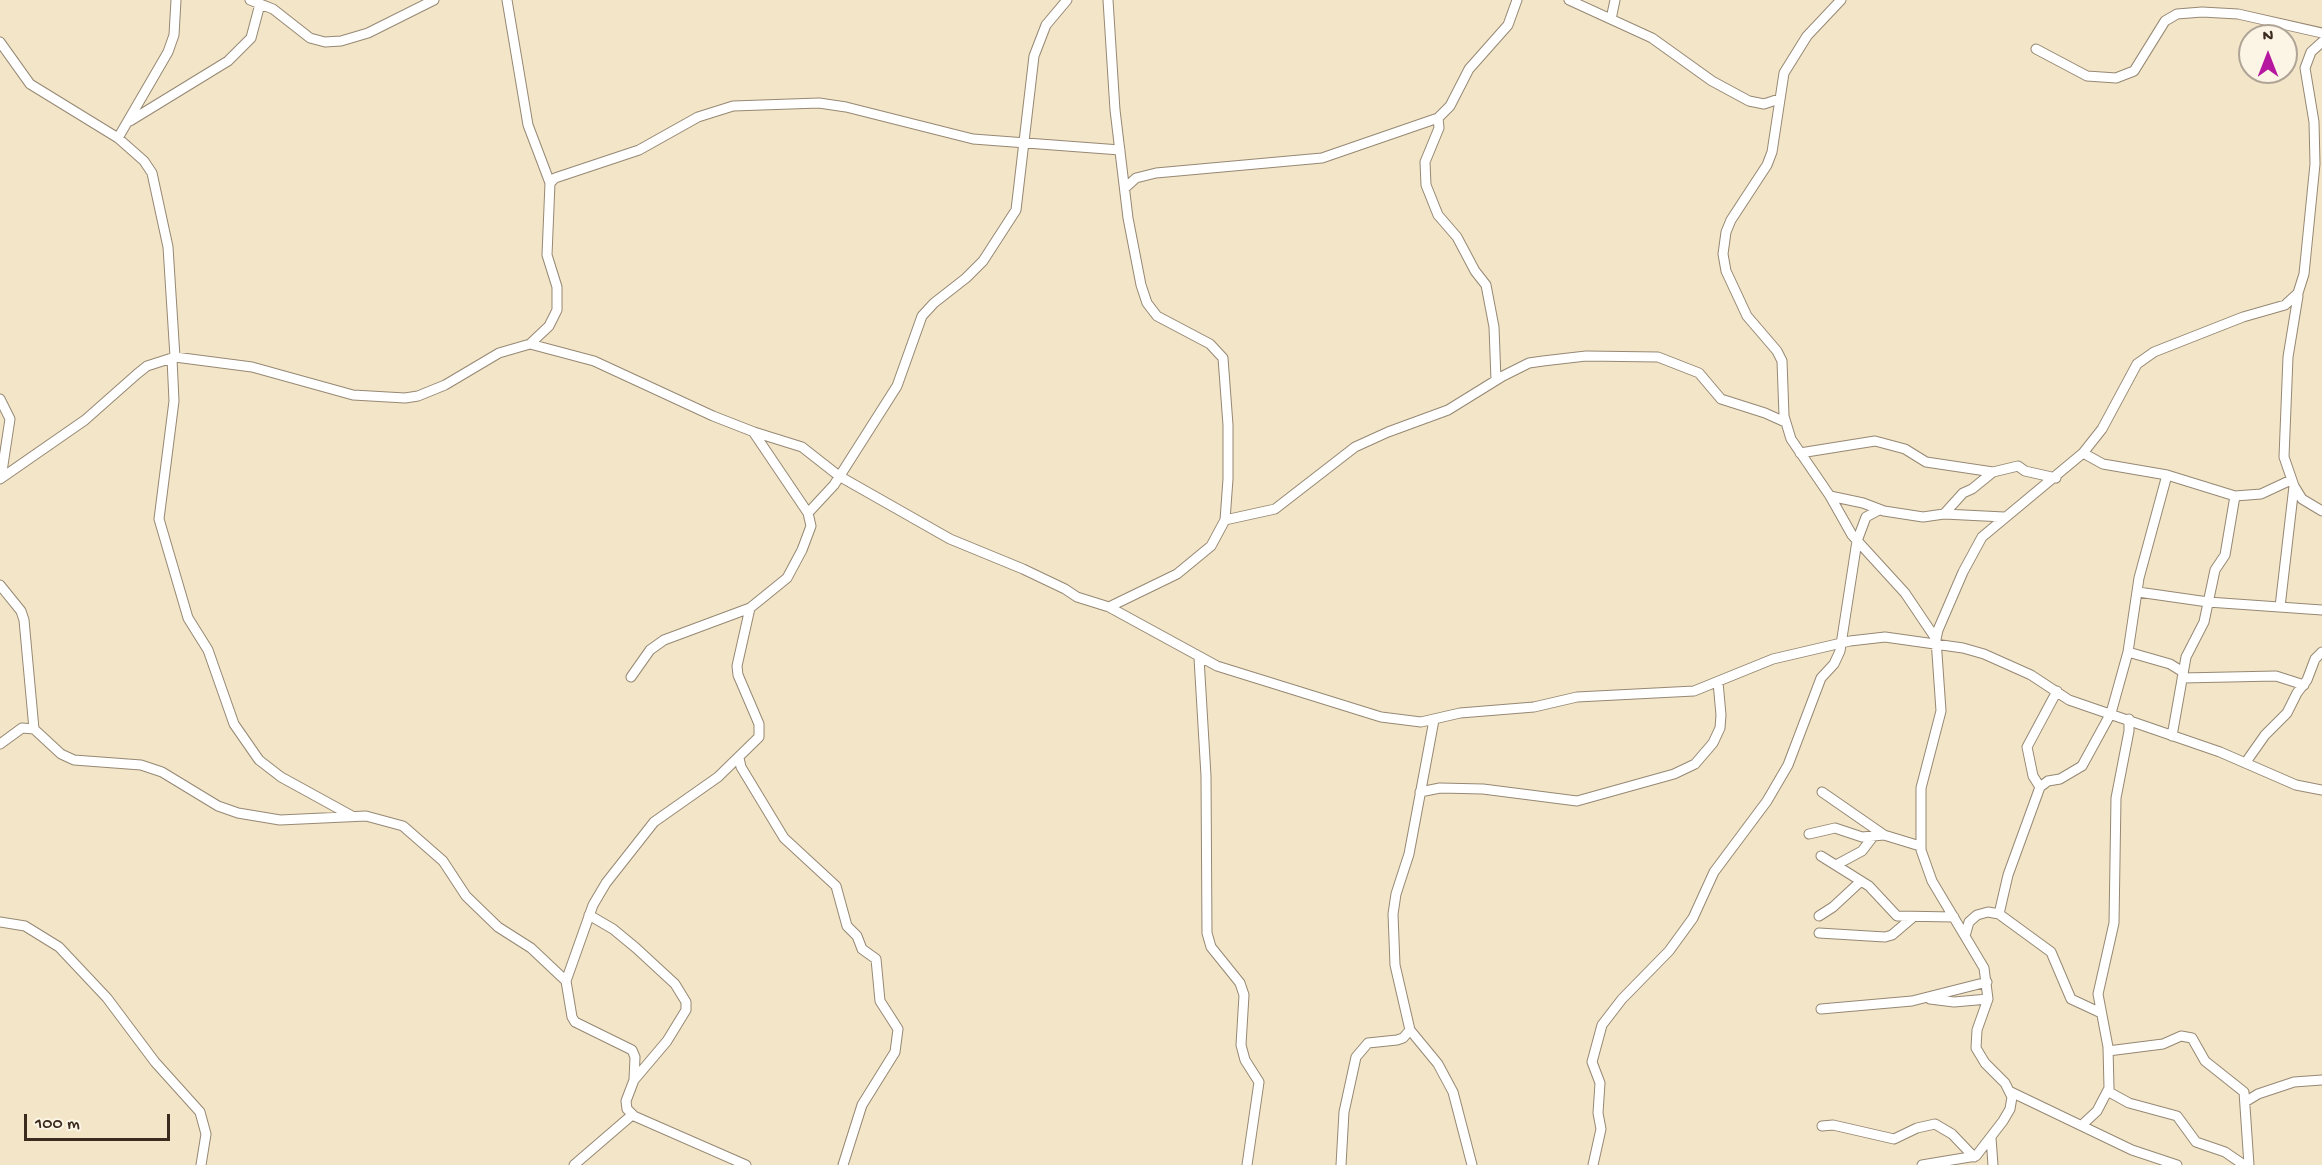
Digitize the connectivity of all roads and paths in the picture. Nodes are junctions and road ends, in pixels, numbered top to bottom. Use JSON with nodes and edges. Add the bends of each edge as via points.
{"nodes":[{"id":1,"x":176,"y":0,"type":"edge"},
{"id":2,"x":250,"y":0,"type":"edge"},
{"id":3,"x":434,"y":0,"type":"edge"},
{"id":4,"x":507,"y":0,"type":"edge"},
{"id":5,"x":1067,"y":0,"type":"edge"},
{"id":6,"x":1097,"y":0,"type":"edge"},
{"id":7,"x":1569,"y":0,"type":"edge"},
{"id":8,"x":1615,"y":0,"type":"edge"},
{"id":9,"x":1841,"y":0,"type":"edge"},
{"id":10,"x":1519,"y":1,"type":"edge"},
{"id":11,"x":1107,"y":2,"type":"edge"},
{"id":12,"x":260,"y":4,"type":"junction"},
{"id":13,"x":1611,"y":19,"type":"junction"},
{"id":14,"x":2322,"y":33,"type":"edge"},
{"id":15,"x":0,"y":42,"type":"edge"},
{"id":16,"x":2322,"y":42,"type":"edge"},
{"id":17,"x":2036,"y":49,"type":"dead end"},
{"id":18,"x":1779,"y":99,"type":"junction"},
{"id":19,"x":1438,"y":118,"type":"junction"},
{"id":20,"x":130,"y":121,"type":"junction"},
{"id":21,"x":118,"y":138,"type":"junction"},
{"id":22,"x":1026,"y":144,"type":"junction"},
{"id":23,"x":1120,"y":150,"type":"junction"},
{"id":24,"x":550,"y":183,"type":"junction"},
{"id":25,"x":1125,"y":188,"type":"junction"},
{"id":26,"x":2298,"y":293,"type":"junction"},
{"id":27,"x":530,"y":344,"type":"junction"},
{"id":28,"x":174,"y":358,"type":"junction"},
{"id":29,"x":1496,"y":380,"type":"junction"},
{"id":30,"x":0,"y":399,"type":"edge"},
{"id":31,"x":1785,"y":423,"type":"junction"},
{"id":32,"x":754,"y":432,"type":"junction"},
{"id":33,"x":1800,"y":453,"type":"junction"},
{"id":34,"x":2083,"y":453,"type":"junction"},
{"id":35,"x":1993,"y":472,"type":"junction"},
{"id":36,"x":2167,"y":475,"type":"junction"},
{"id":37,"x":839,"y":476,"type":"junction"},
{"id":38,"x":1,"y":478,"type":"edge"},
{"id":39,"x":2056,"y":478,"type":"junction"},
{"id":40,"x":2292,"y":483,"type":"junction"},
{"id":41,"x":1830,"y":496,"type":"junction"},
{"id":42,"x":2235,"y":496,"type":"junction"},
{"id":43,"x":1879,"y":510,"type":"junction"},
{"id":44,"x":2322,"y":512,"type":"edge"},
{"id":45,"x":808,"y":513,"type":"junction"},
{"id":46,"x":1944,"y":514,"type":"junction"},
{"id":47,"x":2007,"y":516,"type":"junction"},
{"id":48,"x":1225,"y":520,"type":"junction"},
{"id":49,"x":1857,"y":541,"type":"junction"},
{"id":50,"x":0,"y":585,"type":"edge"},
{"id":51,"x":2138,"y":592,"type":"junction"},
{"id":52,"x":2208,"y":602,"type":"junction"},
{"id":53,"x":1109,"y":607,"type":"junction"},
{"id":54,"x":2280,"y":607,"type":"junction"},
{"id":55,"x":750,"y":608,"type":"junction"},
{"id":56,"x":2322,"y":610,"type":"edge"},
{"id":57,"x":1936,"y":642,"type":"junction"},
{"id":58,"x":1842,"y":644,"type":"junction"},
{"id":59,"x":2128,"y":652,"type":"junction"},
{"id":60,"x":2322,"y":652,"type":"edge"},
{"id":61,"x":1199,"y":658,"type":"junction"},
{"id":62,"x":2183,"y":675,"type":"junction"},
{"id":63,"x":631,"y":677,"type":"dead end"},
{"id":64,"x":1718,"y":682,"type":"junction"},
{"id":65,"x":2304,"y":685,"type":"junction"},
{"id":66,"x":2056,"y":691,"type":"junction"},
{"id":67,"x":2110,"y":712,"type":"junction"},
{"id":68,"x":2129,"y":719,"type":"junction"},
{"id":69,"x":1434,"y":720,"type":"junction"},
{"id":70,"x":34,"y":729,"type":"junction"},
{"id":71,"x":2172,"y":736,"type":"junction"},
{"id":72,"x":0,"y":744,"type":"edge"},
{"id":73,"x":739,"y":758,"type":"junction"},
{"id":74,"x":2246,"y":762,"type":"junction"},
{"id":75,"x":2040,"y":787,"type":"junction"},
{"id":76,"x":2322,"y":790,"type":"edge"},
{"id":77,"x":1420,"y":792,"type":"junction"},
{"id":78,"x":1822,"y":792,"type":"dead end"},
{"id":79,"x":352,"y":816,"type":"junction"},
{"id":80,"x":1809,"y":834,"type":"dead end"},
{"id":81,"x":1884,"y":835,"type":"junction"},
{"id":82,"x":1872,"y":837,"type":"junction"},
{"id":83,"x":1920,"y":846,"type":"junction"},
{"id":84,"x":1821,"y":855,"type":"dead end"},
{"id":85,"x":1836,"y":865,"type":"junction"},
{"id":86,"x":1861,"y":881,"type":"junction"},
{"id":87,"x":1999,"y":914,"type":"junction"},
{"id":88,"x":589,"y":915,"type":"junction"},
{"id":89,"x":1819,"y":916,"type":"dead end"},
{"id":90,"x":1954,"y":917,"type":"junction"},
{"id":91,"x":1912,"y":918,"type":"junction"},
{"id":92,"x":0,"y":922,"type":"edge"},
{"id":93,"x":1819,"y":933,"type":"dead end"},
{"id":94,"x":1965,"y":936,"type":"junction"},
{"id":95,"x":566,"y":981,"type":"junction"},
{"id":96,"x":1987,"y":982,"type":"junction"},
{"id":97,"x":1925,"y":998,"type":"junction"},
{"id":98,"x":1988,"y":999,"type":"junction"},
{"id":99,"x":1821,"y":1009,"type":"dead end"},
{"id":100,"x":2099,"y":1012,"type":"junction"},
{"id":101,"x":1410,"y":1030,"type":"junction"},
{"id":102,"x":2108,"y":1051,"type":"junction"},
{"id":103,"x":634,"y":1080,"type":"junction"},
{"id":104,"x":2322,"y":1080,"type":"edge"},
{"id":105,"x":2011,"y":1092,"type":"junction"},
{"id":106,"x":2109,"y":1092,"type":"junction"},
{"id":107,"x":2245,"y":1102,"type":"junction"},
{"id":108,"x":632,"y":1115,"type":"junction"},
{"id":109,"x":2082,"y":1125,"type":"junction"},
{"id":110,"x":1822,"y":1126,"type":"dead end"},
{"id":111,"x":1991,"y":1138,"type":"junction"},
{"id":112,"x":1974,"y":1158,"type":"junction"},
{"id":113,"x":2172,"y":1164,"type":"edge"},
{"id":114,"x":201,"y":1165,"type":"edge"},
{"id":115,"x":574,"y":1165,"type":"edge"},
{"id":116,"x":746,"y":1165,"type":"edge"},
{"id":117,"x":843,"y":1165,"type":"edge"},
{"id":118,"x":1247,"y":1165,"type":"edge"},
{"id":119,"x":1341,"y":1165,"type":"edge"},
{"id":120,"x":1472,"y":1165,"type":"edge"},
{"id":121,"x":1593,"y":1165,"type":"edge"},
{"id":122,"x":1922,"y":1165,"type":"edge"},
{"id":123,"x":1993,"y":1165,"type":"edge"},
{"id":124,"x":2244,"y":1165,"type":"edge"},
{"id":125,"x":2249,"y":1165,"type":"edge"}],
"edges":[{"from":1,"to":20,"type":"street","via":[[172,43]]},
{"from":2,"to":12,"type":"street"},
{"from":3,"to":12,"type":"street","via":[[376,29],[337,42],[310,38],[273,9]]},
{"from":4,"to":24,"type":"street","via":[[528,125]]},
{"from":5,"to":22,"type":"street","via":[[1046,25],[1037,46]]},
{"from":6,"to":11,"type":"street"},
{"from":7,"to":13,"type":"street"},
{"from":8,"to":13,"type":"street"},
{"from":9,"to":18,"type":"street","via":[[1794,55],[1784,73]]},
{"from":10,"to":19,"type":"street","via":[[1508,25],[1469,69],[1450,106]]},
{"from":11,"to":23,"type":"street"},
{"from":12,"to":20,"type":"street","via":[[251,38],[228,61]]},
{"from":13,"to":18,"type":"street","via":[[1652,38],[1712,81],[1749,101],[1764,104]]},
{"from":14,"to":17,"type":"street","via":[[2238,14],[2177,14],[2165,21],[2134,70],[2116,78],[2087,76]]},
{"from":15,"to":21,"type":"street","via":[[19,72],[42,94]]},
{"from":16,"to":26,"type":"street","via":[[2311,52],[2306,64],[2316,164],[2304,274]]},
{"from":18,"to":31,"type":"street","via":[[1772,152],[1731,220],[1723,254],[1726,271],[1747,316],[1782,361]]},
{"from":19,"to":25,"type":"street","via":[[1330,156],[1156,173],[1136,178]]},
{"from":19,"to":29,"type":"street","via":[[1439,128],[1425,162],[1426,185],[1438,215],[1485,281],[1494,327]]},
{"from":20,"to":21,"type":"street"},
{"from":21,"to":28,"type":"street","via":[[144,161],[158,192],[168,247]]},
{"from":22,"to":23,"type":"street"},
{"from":22,"to":24,"type":"street","via":[[943,133],[831,104],[750,104],[698,117],[639,150]]},
{"from":22,"to":37,"type":"street","via":[[1016,210],[983,261],[922,316],[897,386]]},
{"from":23,"to":25,"type":"street"},
{"from":24,"to":27,"type":"street","via":[[547,255],[557,287],[557,310],[549,326]]},
{"from":25,"to":48,"type":"street","via":[[1147,303],[1163,321],[1215,348],[1224,362],[1228,447]]},
{"from":26,"to":34,"type":"street","via":[[2285,305],[2243,317],[2147,356],[2133,368],[2102,429]]},
{"from":26,"to":40,"type":"street","via":[[2288,357],[2283,438]]},
{"from":27,"to":28,"type":"street","via":[[499,353],[445,385],[405,398],[353,396],[252,367]]},
{"from":27,"to":32,"type":"street","via":[[594,361]]},
{"from":28,"to":38,"type":"street","via":[[147,366],[85,420]]},
{"from":28,"to":79,"type":"street","via":[[174,401],[159,519],[188,618],[208,650],[234,724],[260,760],[281,777]]},
{"from":29,"to":31,"type":"street","via":[[1529,363],[1555,359],[1653,356],[1693,369],[1721,399]]},
{"from":29,"to":48,"type":"street","via":[[1448,410],[1355,447],[1275,508]]},
{"from":30,"to":38,"type":"street","via":[[10,419]]},
{"from":31,"to":33,"type":"street"},
{"from":32,"to":37,"type":"street","via":[[807,449]]},
{"from":32,"to":45,"type":"street"},
{"from":33,"to":35,"type":"street","via":[[1875,441],[1905,449],[1926,462]]},
{"from":33,"to":41,"type":"street"},
{"from":34,"to":36,"type":"street","via":[[2103,464]]},
{"from":34,"to":39,"type":"street"},
{"from":35,"to":39,"type":"street","via":[[2018,466]]},
{"from":35,"to":46,"type":"street","via":[[1963,493]]},
{"from":36,"to":42,"type":"street"},
{"from":36,"to":51,"type":"street"},
{"from":37,"to":45,"type":"street"},
{"from":37,"to":53,"type":"street","via":[[950,539],[1023,569],[1077,597]]},
{"from":39,"to":47,"type":"street"},
{"from":40,"to":42,"type":"street","via":[[2261,494]]},
{"from":40,"to":44,"type":"street","via":[[2302,499]]},
{"from":40,"to":54,"type":"street"},
{"from":41,"to":43,"type":"street"},
{"from":41,"to":49,"type":"street"},
{"from":42,"to":52,"type":"street","via":[[2225,555],[2215,570]]},
{"from":43,"to":46,"type":"street","via":[[1923,517]]},
{"from":43,"to":49,"type":"street","via":[[1866,517]]},
{"from":45,"to":55,"type":"street","via":[[810,532],[790,574]]},
{"from":46,"to":47,"type":"street"},
{"from":47,"to":57,"type":"street","via":[[1987,531],[1977,545],[1948,605]]},
{"from":48,"to":53,"type":"street","via":[[1211,546],[1188,567]]},
{"from":49,"to":57,"type":"street","via":[[1905,593]]},
{"from":49,"to":58,"type":"street"},
{"from":50,"to":70,"type":"street","via":[[24,620]]},
{"from":51,"to":52,"type":"street"},
{"from":51,"to":59,"type":"street"},
{"from":52,"to":54,"type":"street"},
{"from":52,"to":62,"type":"street","via":[[2204,622],[2188,650]]},
{"from":53,"to":61,"type":"street"},
{"from":54,"to":56,"type":"street"},
{"from":55,"to":63,"type":"street","via":[[664,640],[650,650]]},
{"from":55,"to":73,"type":"street","via":[[737,666],[760,732]]},
{"from":57,"to":58,"type":"street","via":[[1876,637]]},
{"from":57,"to":66,"type":"street","via":[[1984,654]]},
{"from":57,"to":83,"type":"street","via":[[1941,711],[1921,788]]},
{"from":58,"to":64,"type":"street","via":[[1773,659]]},
{"from":58,"to":121,"type":"street","via":[[1834,664],[1821,678],[1788,765],[1767,801],[1714,872],[1700,906],[1669,951],[1602,1025],[1592,1062],[1599,1083],[1601,1129]]},
{"from":59,"to":62,"type":"street","via":[[2170,664]]},
{"from":59,"to":67,"type":"street"},
{"from":60,"to":65,"type":"street","via":[[2314,659]]},
{"from":61,"to":69,"type":"street","via":[[1241,675],[1381,717]]},
{"from":61,"to":118,"type":"street","via":[[1206,776],[1207,933],[1211,947],[1240,983],[1244,995],[1241,1045],[1259,1082]]},
{"from":62,"to":65,"type":"street","via":[[2276,676]]},
{"from":62,"to":71,"type":"street"},
{"from":64,"to":69,"type":"street","via":[[1694,691],[1588,696]]},
{"from":64,"to":77,"type":"street","via":[[1720,728],[1695,764],[1680,772],[1577,801],[1479,789]]},
{"from":65,"to":74,"type":"street","via":[[2287,713]]},
{"from":66,"to":67,"type":"street","via":[[2069,700]]},
{"from":66,"to":75,"type":"street","via":[[2027,747],[2033,776]]},
{"from":67,"to":68,"type":"street"},
{"from":67,"to":75,"type":"street","via":[[2082,766]]},
{"from":68,"to":71,"type":"street"},
{"from":68,"to":100,"type":"street","via":[[2116,798],[2114,923],[2098,994]]},
{"from":69,"to":77,"type":"street"},
{"from":70,"to":72,"type":"street","via":[[22,728]]},
{"from":70,"to":79,"type":"street","via":[[69,758],[141,765],[162,772],[218,806],[238,813],[280,820]]},
{"from":71,"to":74,"type":"street"},
{"from":73,"to":88,"type":"street","via":[[654,822],[606,883]]},
{"from":73,"to":117,"type":"street","via":[[784,838],[836,886],[847,926],[862,949],[876,959],[880,1001],[898,1029],[895,1052],[862,1105]]},
{"from":74,"to":76,"type":"street","via":[[2296,785]]},
{"from":75,"to":87,"type":"street","via":[[2008,875]]},
{"from":77,"to":101,"type":"street","via":[[1393,914],[1395,965]]},
{"from":78,"to":81,"type":"street"},
{"from":79,"to":95,"type":"street","via":[[403,826],[443,861],[466,896],[489,919],[545,959]]},
{"from":80,"to":82,"type":"street","via":[[1835,828],[1850,835]]},
{"from":81,"to":82,"type":"street"},
{"from":81,"to":83,"type":"street"},
{"from":82,"to":85,"type":"street","via":[[1862,852]]},
{"from":83,"to":90,"type":"street","via":[[1932,881]]},
{"from":84,"to":85,"type":"street"},
{"from":85,"to":86,"type":"street"},
{"from":86,"to":89,"type":"street"},
{"from":86,"to":91,"type":"street","via":[[1894,914]]},
{"from":87,"to":94,"type":"street","via":[[1977,915]]},
{"from":87,"to":100,"type":"street","via":[[2051,952],[2071,999]]},
{"from":88,"to":95,"type":"street"},
{"from":88,"to":103,"type":"street","via":[[636,948],[675,984],[686,1002],[686,1010],[667,1041]]},
{"from":90,"to":91,"type":"street"},
{"from":90,"to":94,"type":"street"},
{"from":91,"to":93,"type":"street","via":[[1885,937]]},
{"from":92,"to":114,"type":"street","via":[[25,926],[59,946],[107,998],[155,1062],[200,1112],[206,1134]]},
{"from":94,"to":96,"type":"street","via":[[1980,960]]},
{"from":95,"to":103,"type":"street","via":[[575,1022],[632,1050]]},
{"from":96,"to":97,"type":"street"},
{"from":96,"to":98,"type":"street"},
{"from":97,"to":98,"type":"street","via":[[1954,1002]]},
{"from":97,"to":99,"type":"street"},
{"from":98,"to":105,"type":"street","via":[[1977,1030],[1976,1048],[1984,1063]]},
{"from":100,"to":102,"type":"street"},
{"from":101,"to":119,"type":"street","via":[[1397,1040],[1368,1043],[1356,1057],[1344,1112]]},
{"from":101,"to":120,"type":"street","via":[[1438,1064],[1454,1092]]},
{"from":102,"to":106,"type":"street"},
{"from":102,"to":107,"type":"street","via":[[2163,1044],[2181,1036],[2192,1038],[2205,1061],[2244,1092]]},
{"from":103,"to":108,"type":"street","via":[[626,1101]]},
{"from":104,"to":107,"type":"street","via":[[2294,1082]]},
{"from":105,"to":109,"type":"street"},
{"from":105,"to":111,"type":"street","via":[[2010,1109]]},
{"from":106,"to":109,"type":"street"},
{"from":106,"to":124,"type":"street","via":[[2129,1103],[2177,1116],[2196,1142],[2225,1152]]},
{"from":107,"to":125,"type":"street"},
{"from":108,"to":115,"type":"street"},
{"from":108,"to":116,"type":"street"},
{"from":109,"to":113,"type":"street","via":[[2132,1150]]},
{"from":110,"to":112,"type":"street","via":[[1894,1139],[1935,1124],[1952,1134]]},
{"from":111,"to":112,"type":"street"},
{"from":111,"to":123,"type":"street"},
{"from":112,"to":122,"type":"street"}]}
